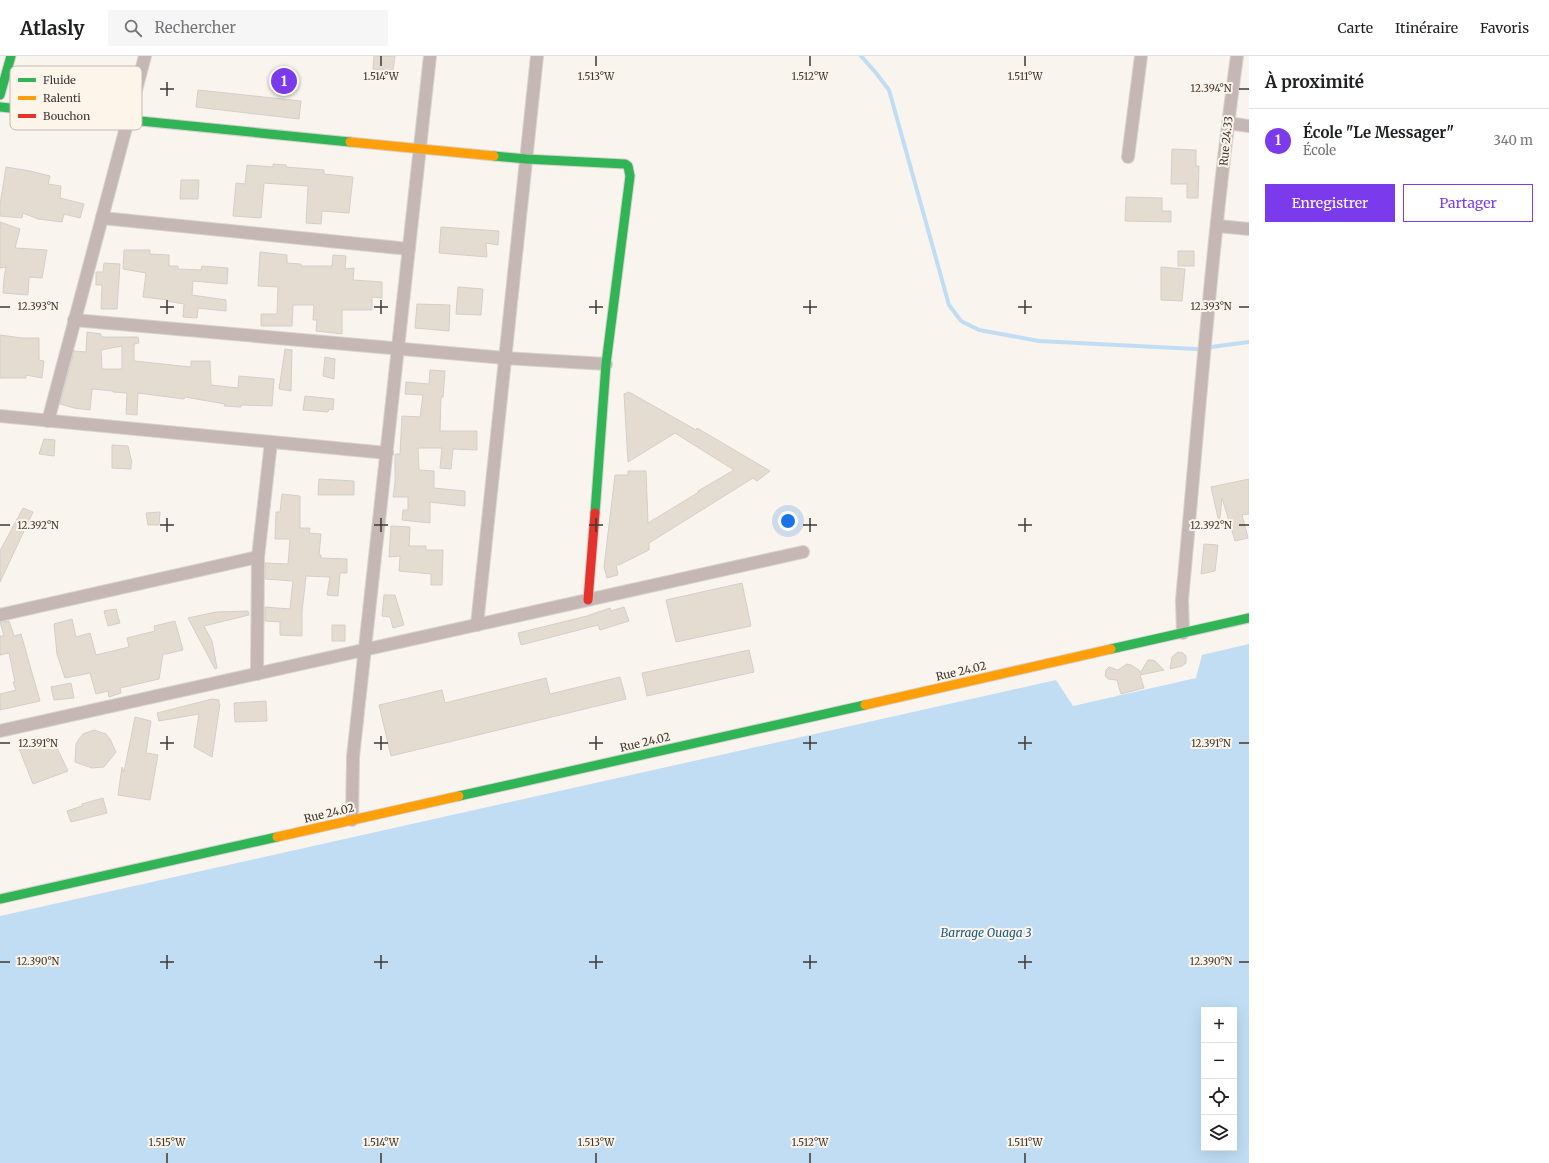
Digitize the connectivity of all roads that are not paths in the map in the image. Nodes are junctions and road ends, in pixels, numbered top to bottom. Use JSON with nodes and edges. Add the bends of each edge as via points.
{"nodes":[{"id":1,"x":11,"y":56,"type":"edge"},
{"id":2,"x":145,"y":56,"type":"edge"},
{"id":3,"x":430,"y":56,"type":"edge"},
{"id":4,"x":537,"y":56,"type":"edge"},
{"id":5,"x":1141,"y":56,"type":"edge"},
{"id":6,"x":1237,"y":56,"type":"edge"},
{"id":7,"x":142,"y":67,"type":"edge"},
{"id":8,"x":0,"y":95,"type":"edge"},
{"id":9,"x":0,"y":106,"type":"edge"},
{"id":10,"x":10,"y":107,"type":"edge"},
{"id":11,"x":142,"y":120,"type":"edge"},
{"id":12,"x":1228,"y":124,"type":"junction"},
{"id":13,"x":1249,"y":126,"type":"edge"},
{"id":14,"x":125,"y":130,"type":"edge"},
{"id":15,"x":420,"y":148,"type":"junction"},
{"id":16,"x":1128,"y":157,"type":"dead end"},
{"id":17,"x":526,"y":159,"type":"junction"},
{"id":18,"x":102,"y":218,"type":"junction"},
{"id":19,"x":1218,"y":226,"type":"junction"},
{"id":20,"x":1249,"y":229,"type":"edge"},
{"id":21,"x":409,"y":249,"type":"junction"},
{"id":22,"x":74,"y":320,"type":"junction"},
{"id":23,"x":398,"y":348,"type":"junction"},
{"id":24,"x":505,"y":358,"type":"junction"},
{"id":25,"x":606,"y":364,"type":"junction"},
{"id":26,"x":0,"y":416,"type":"edge"},
{"id":27,"x":48,"y":421,"type":"junction"},
{"id":28,"x":271,"y":442,"type":"junction"},
{"id":29,"x":387,"y":453,"type":"junction"},
{"id":30,"x":803,"y":552,"type":"dead end"},
{"id":31,"x":258,"y":557,"type":"junction"},
{"id":32,"x":588,"y":600,"type":"junction"},
{"id":33,"x":0,"y":615,"type":"edge"},
{"id":34,"x":1249,"y":618,"type":"edge"},
{"id":35,"x":477,"y":625,"type":"junction"},
{"id":36,"x":1182,"y":633,"type":"junction"},
{"id":37,"x":365,"y":650,"type":"junction"},
{"id":38,"x":257,"y":674,"type":"junction"},
{"id":39,"x":0,"y":731,"type":"edge"},
{"id":40,"x":352,"y":820,"type":"junction"},
{"id":41,"x":0,"y":899,"type":"edge"}],
"edges":[{"from":1,"to":8,"type":"street"},
{"from":2,"to":7,"type":"street"},
{"from":3,"to":15,"type":"street"},
{"from":4,"to":17,"type":"street"},
{"from":5,"to":16,"type":"street"},
{"from":6,"to":12,"type":"street","name":"Rue 24.33"},
{"from":9,"to":10,"type":"street"},
{"from":11,"to":15,"type":"street"},
{"from":12,"to":13,"type":"street"},
{"from":12,"to":19,"type":"street","name":"Rue 24.33"},
{"from":14,"to":18,"type":"street"},
{"from":15,"to":17,"type":"street"},
{"from":15,"to":21,"type":"street"},
{"from":17,"to":24,"type":"street"},
{"from":17,"to":25,"type":"street","via":[[625,164],[630,169]]},
{"from":18,"to":21,"type":"street"},
{"from":18,"to":22,"type":"street"},
{"from":19,"to":20,"type":"street"},
{"from":19,"to":36,"type":"street","name":"Rue 24.33","via":[[1182,600]]},
{"from":21,"to":23,"type":"street"},
{"from":22,"to":23,"type":"street"},
{"from":22,"to":27,"type":"street"},
{"from":23,"to":24,"type":"street"},
{"from":23,"to":29,"type":"street"},
{"from":24,"to":25,"type":"street"},
{"from":24,"to":35,"type":"street"},
{"from":25,"to":32,"type":"street"},
{"from":26,"to":27,"type":"street"},
{"from":27,"to":28,"type":"street"},
{"from":28,"to":29,"type":"street"},
{"from":28,"to":31,"type":"street"},
{"from":29,"to":37,"type":"street"},
{"from":30,"to":32,"type":"street"},
{"from":31,"to":33,"type":"street"},
{"from":31,"to":38,"type":"street"},
{"from":32,"to":35,"type":"street"},
{"from":34,"to":36,"type":"street","name":"Rue 24.02"},
{"from":35,"to":37,"type":"street"},
{"from":36,"to":40,"type":"street","name":"Rue 24.02"},
{"from":37,"to":38,"type":"street"},
{"from":37,"to":40,"type":"street","via":[[352,757]]},
{"from":38,"to":39,"type":"street"},
{"from":40,"to":41,"type":"street","name":"Rue 24.02"}]}
